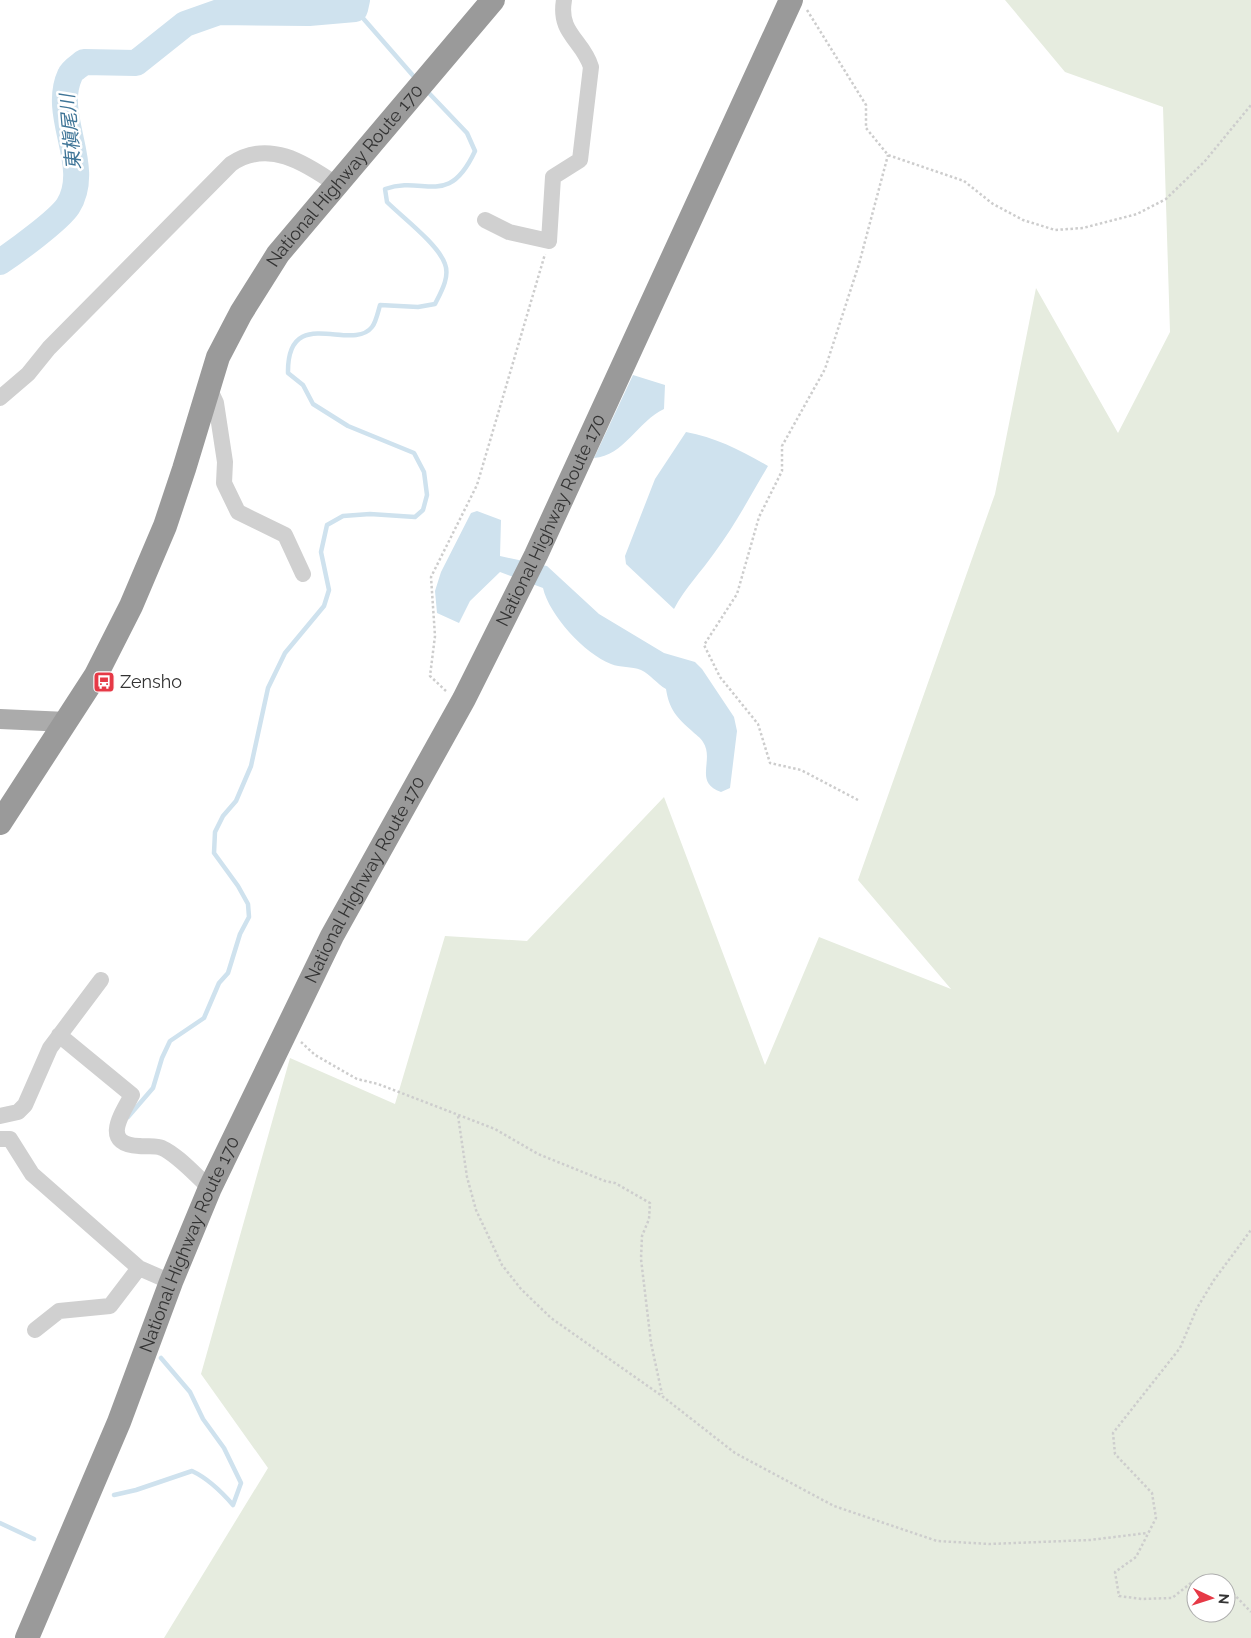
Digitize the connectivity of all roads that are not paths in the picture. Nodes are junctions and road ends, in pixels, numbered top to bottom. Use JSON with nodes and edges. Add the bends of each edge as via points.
{"nodes":[{"id":1,"x":493,"y":0,"type":"edge"},
{"id":2,"x":564,"y":0,"type":"edge"},
{"id":3,"x":774,"y":0,"type":"edge"},
{"id":4,"x":798,"y":4,"type":"edge"},
{"id":5,"x":729,"y":134,"type":"junction"},
{"id":6,"x":336,"y":185,"type":"junction"},
{"id":7,"x":485,"y":220,"type":"dead end"},
{"id":8,"x":209,"y":388,"type":"junction"},
{"id":9,"x":0,"y":398,"type":"edge"},
{"id":10,"x":303,"y":574,"type":"dead end"},
{"id":11,"x":0,"y":719,"type":"edge"},
{"id":12,"x":67,"y":722,"type":"junction"},
{"id":13,"x":0,"y":823,"type":"edge"},
{"id":14,"x":101,"y":980,"type":"dead end"},
{"id":15,"x":59,"y":1035,"type":"junction"},
{"id":16,"x":0,"y":1116,"type":"edge"},
{"id":17,"x":0,"y":1139,"type":"edge"},
{"id":18,"x":210,"y":1188,"type":"junction"},
{"id":19,"x":139,"y":1268,"type":"junction"},
{"id":20,"x":171,"y":1282,"type":"junction"},
{"id":21,"x":35,"y":1330,"type":"dead end"},
{"id":22,"x":27,"y":1638,"type":"edge"}],
"edges":[{"from":1,"to":6,"type":"highway","name":"National Highway Route 170"},
{"from":2,"to":7,"type":"street","via":[[563,19],[568,32],[589,58],[591,78],[580,160],[553,177],[549,241],[509,232]]},
{"from":3,"to":5,"type":"highway","name":"National Highway Route 170"},
{"from":4,"to":5,"type":"highway","name":"National Highway Route 170"},
{"from":5,"to":18,"type":"highway","name":"National Highway Route 170","via":[[536,555],[461,705],[332,936]]},
{"from":6,"to":8,"type":"highway","name":"National Highway Route 170","via":[[278,254],[241,313],[218,357]]},
{"from":6,"to":9,"type":"street","via":[[310,166],[277,154],[261,152],[243,156],[231,164],[49,348],[28,374]]},
{"from":8,"to":10,"type":"street","via":[[216,403],[224,452],[224,483],[238,512],[285,535]]},
{"from":8,"to":12,"type":"highway","name":"National Highway Route 170","via":[[164,526],[131,606],[96,675]]},
{"from":11,"to":12,"type":"main road"},
{"from":12,"to":13,"type":"highway","name":"National Highway Route 170"},
{"from":14,"to":15,"type":"street"},
{"from":15,"to":16,"type":"street","via":[[25,1105],[18,1112]]},
{"from":15,"to":18,"type":"street","via":[[132,1095],[118,1120],[116,1134],[120,1140],[127,1146],[162,1148]]},
{"from":17,"to":19,"type":"street","via":[[10,1139],[32,1174]]},
{"from":18,"to":20,"type":"highway","name":"National Highway Route 170"},
{"from":19,"to":20,"type":"street"},
{"from":19,"to":21,"type":"street","via":[[110,1306],[59,1311]]},
{"from":20,"to":22,"type":"highway","name":"National Highway Route 170","via":[[119,1422]]}]}
